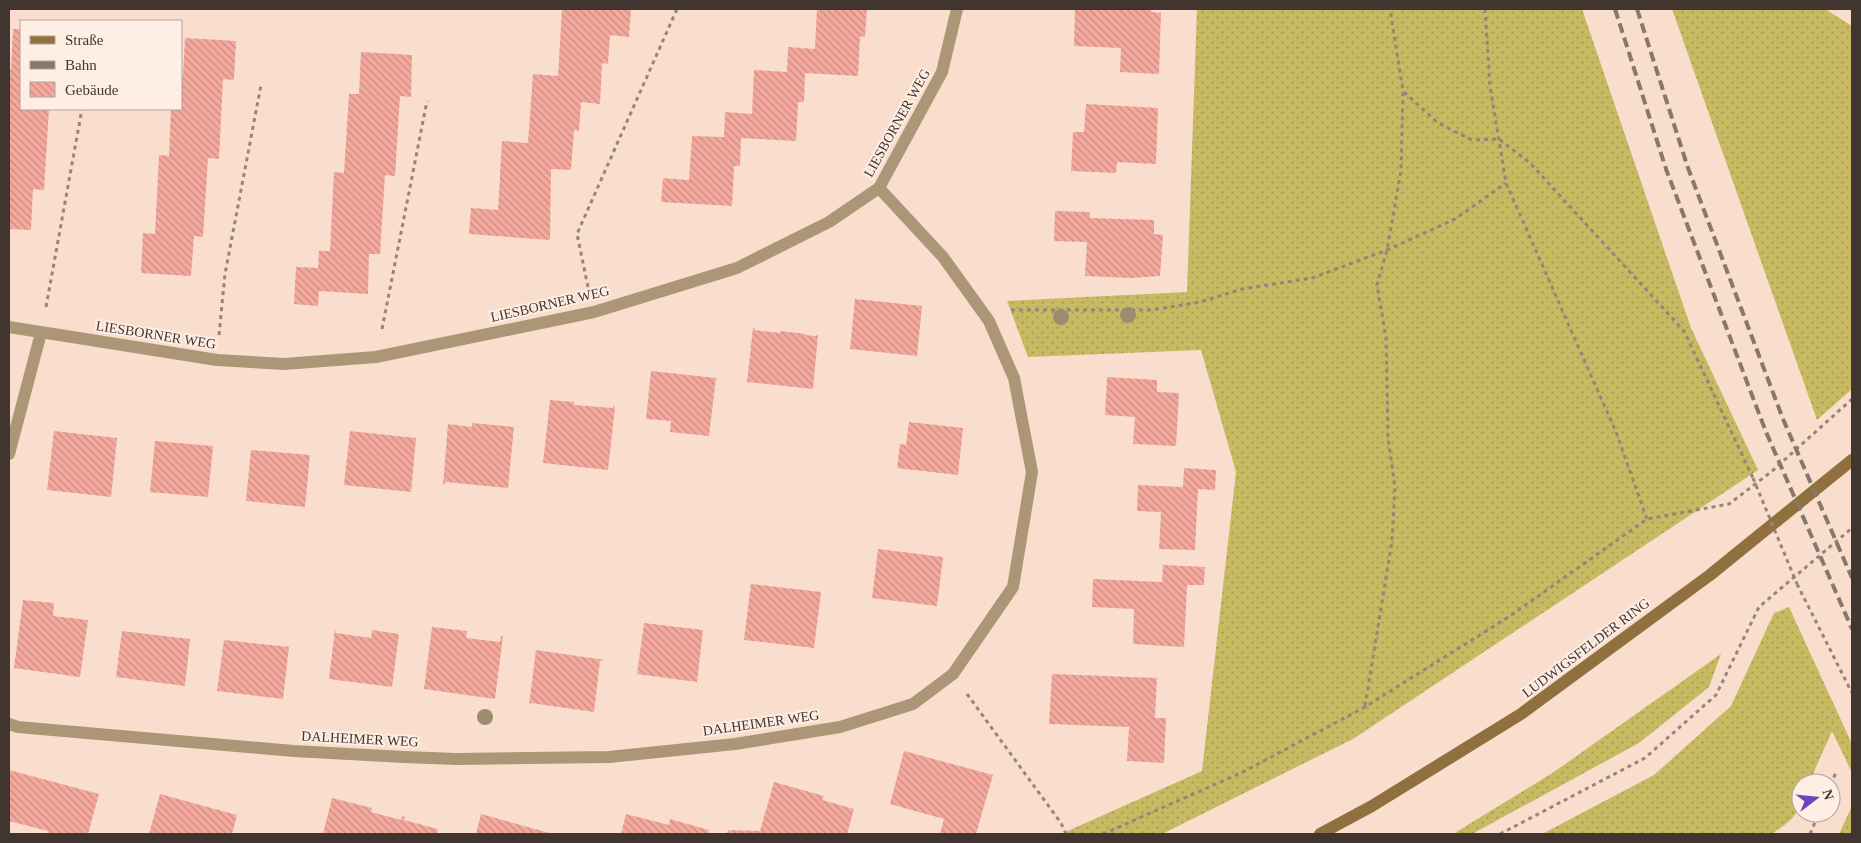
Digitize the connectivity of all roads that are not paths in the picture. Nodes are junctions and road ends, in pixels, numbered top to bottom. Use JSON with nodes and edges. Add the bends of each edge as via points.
{"nodes":[{"id":1,"x":958,"y":9,"type":"edge"},
{"id":2,"x":879,"y":188,"type":"junction"},
{"id":3,"x":9,"y":327,"type":"edge"},
{"id":4,"x":42,"y":333,"type":"junction"},
{"id":5,"x":9,"y":454,"type":"edge"},
{"id":6,"x":1852,"y":460,"type":"edge"},
{"id":7,"x":9,"y":724,"type":"edge"},
{"id":8,"x":1320,"y":834,"type":"edge"}],
"edges":[{"from":1,"to":2,"type":"street","name":"LIESBORNER WEG","via":[[942,72]]},
{"from":2,"to":4,"type":"street","name":"LIESBORNER WEG","via":[[829,222],[736,268],[594,312],[376,357],[284,364],[217,360]]},
{"from":2,"to":7,"type":"street","name":"DALHEIMER WEG","via":[[943,257],[988,321],[1014,378],[1032,472],[1013,587],[953,674],[913,704],[840,727],[735,744],[609,757],[457,759],[386,756]]},
{"from":3,"to":4,"type":"street","name":"LIESBORNER WEG"},
{"from":4,"to":5,"type":"street"},
{"from":6,"to":8,"type":"main road","name":"LUDWIGSFELDER RING","via":[[1710,574],[1521,714],[1372,806]]}]}
